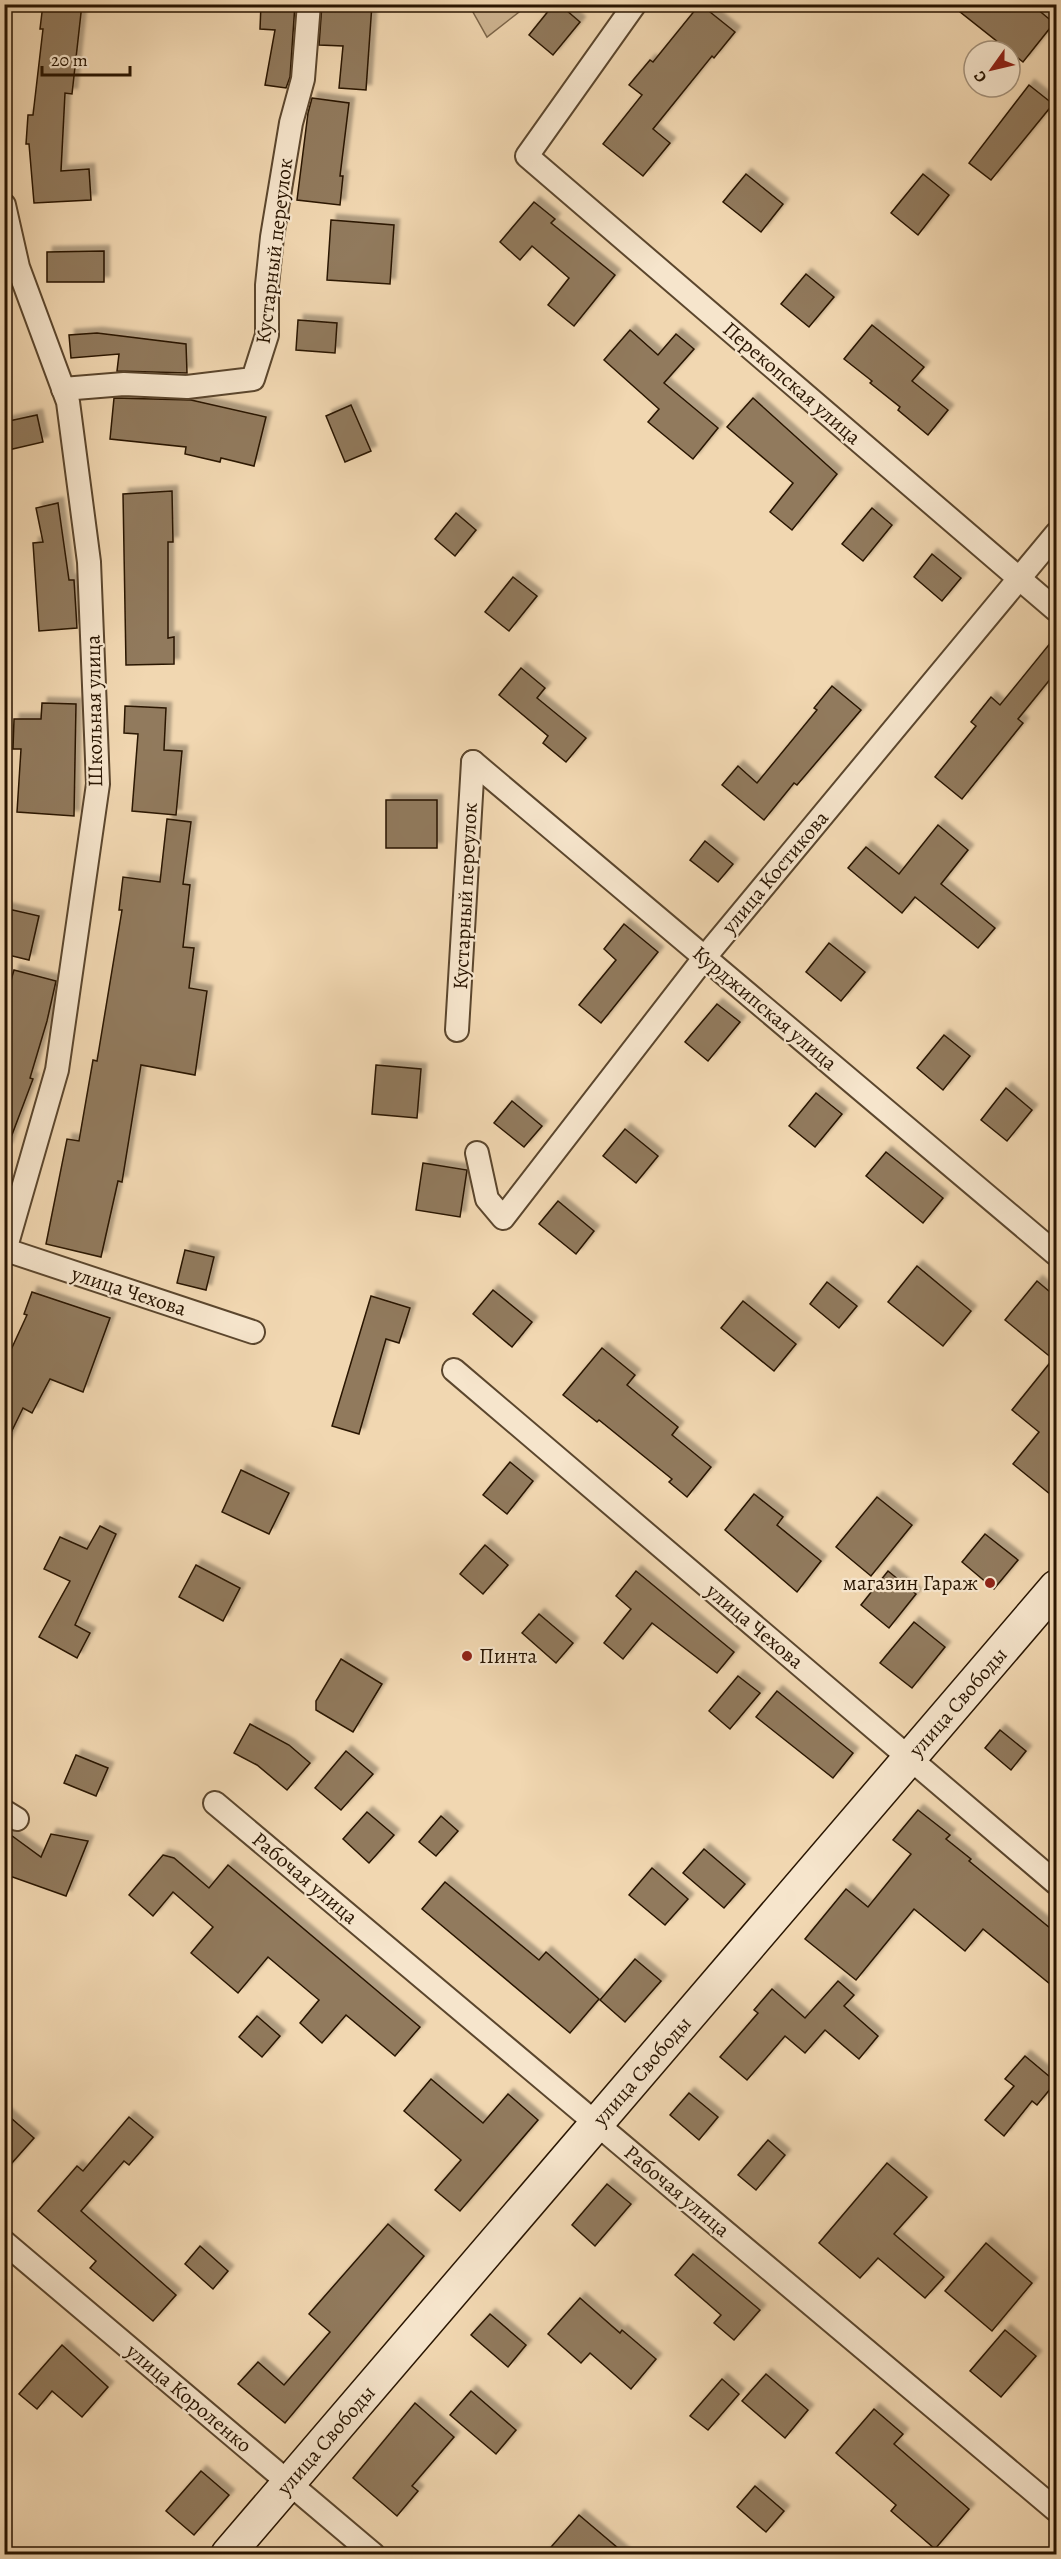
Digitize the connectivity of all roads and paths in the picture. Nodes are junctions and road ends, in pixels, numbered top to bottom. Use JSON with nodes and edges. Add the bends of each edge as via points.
{"nodes":[{"id":1,"x":309,"y":4,"type":"edge"},
{"id":2,"x":635,"y":4,"type":"edge"},
{"id":3,"x":4,"y":205,"type":"edge"},
{"id":4,"x":63,"y":388,"type":"junction"},
{"id":5,"x":1056,"y":534,"type":"edge"},
{"id":6,"x":1019,"y":578,"type":"junction"},
{"id":7,"x":1056,"y":610,"type":"edge"},
{"id":8,"x":473,"y":762,"type":"joint"},
{"id":9,"x":705,"y":957,"type":"junction"},
{"id":10,"x":457,"y":1030,"type":"dead end"},
{"id":11,"x":477,"y":1153,"type":"dead end"},
{"id":12,"x":5,"y":1252,"type":"edge"},
{"id":13,"x":1056,"y":1254,"type":"edge"},
{"id":14,"x":253,"y":1332,"type":"dead end"},
{"id":15,"x":454,"y":1370,"type":"dead end"},
{"id":16,"x":1056,"y":1587,"type":"edge"},
{"id":17,"x":910,"y":1758,"type":"junction"},
{"id":18,"x":216,"y":1803,"type":"dead end"},
{"id":19,"x":1056,"y":1883,"type":"edge"},
{"id":20,"x":597,"y":2123,"type":"junction"},
{"id":21,"x":4,"y":2242,"type":"edge"},
{"id":22,"x":288,"y":2483,"type":"junction"},
{"id":23,"x":1056,"y":2510,"type":"edge"},
{"id":24,"x":228,"y":2554,"type":"edge"},
{"id":25,"x":373,"y":2554,"type":"edge"}],
"edges":[{"from":1,"to":4,"type":"street","name":"Кустарный переулок","via":[[303,79],[291,123],[272,237],[267,335],[253,379],[187,387],[124,384]]},
{"from":2,"to":6,"type":"street","name":"Перекопская улица","via":[[527,156]]},
{"from":3,"to":4,"type":"street","name":"Школьная улица","via":[[18,267]]},
{"from":4,"to":12,"type":"street","name":"Школьная улица","via":[[89,562],[98,784],[57,1070]]},
{"from":5,"to":6,"type":"street","name":"улица Костикова"},
{"from":6,"to":7,"type":"street","name":"Перекопская улица"},
{"from":6,"to":9,"type":"street","name":"улица Костикова"},
{"from":8,"to":9,"type":"street","name":"Курджипская улица"},
{"from":8,"to":10,"type":"street","name":"Кустарный переулок"},
{"from":9,"to":11,"type":"street","name":"улица Костикова","via":[[502,1218],[487,1199]]},
{"from":9,"to":13,"type":"street","name":"Курджипская улица"},
{"from":12,"to":14,"type":"street","name":"улица Чехова"},
{"from":15,"to":17,"type":"street","name":"улица Чехова"},
{"from":16,"to":17,"type":"street","name":"улица Свободы"},
{"from":17,"to":19,"type":"street","name":"улица Чехова"},
{"from":17,"to":20,"type":"street","name":"улица Свободы"},
{"from":18,"to":20,"type":"street","name":"Рабочая улица"},
{"from":20,"to":22,"type":"street","name":"улица Свободы"},
{"from":20,"to":23,"type":"street","name":"Рабочая улица"},
{"from":21,"to":22,"type":"street","name":"улица Короленко"},
{"from":22,"to":24,"type":"street","name":"улица Свободы"},
{"from":22,"to":25,"type":"street","name":"улица Короленко"}]}
